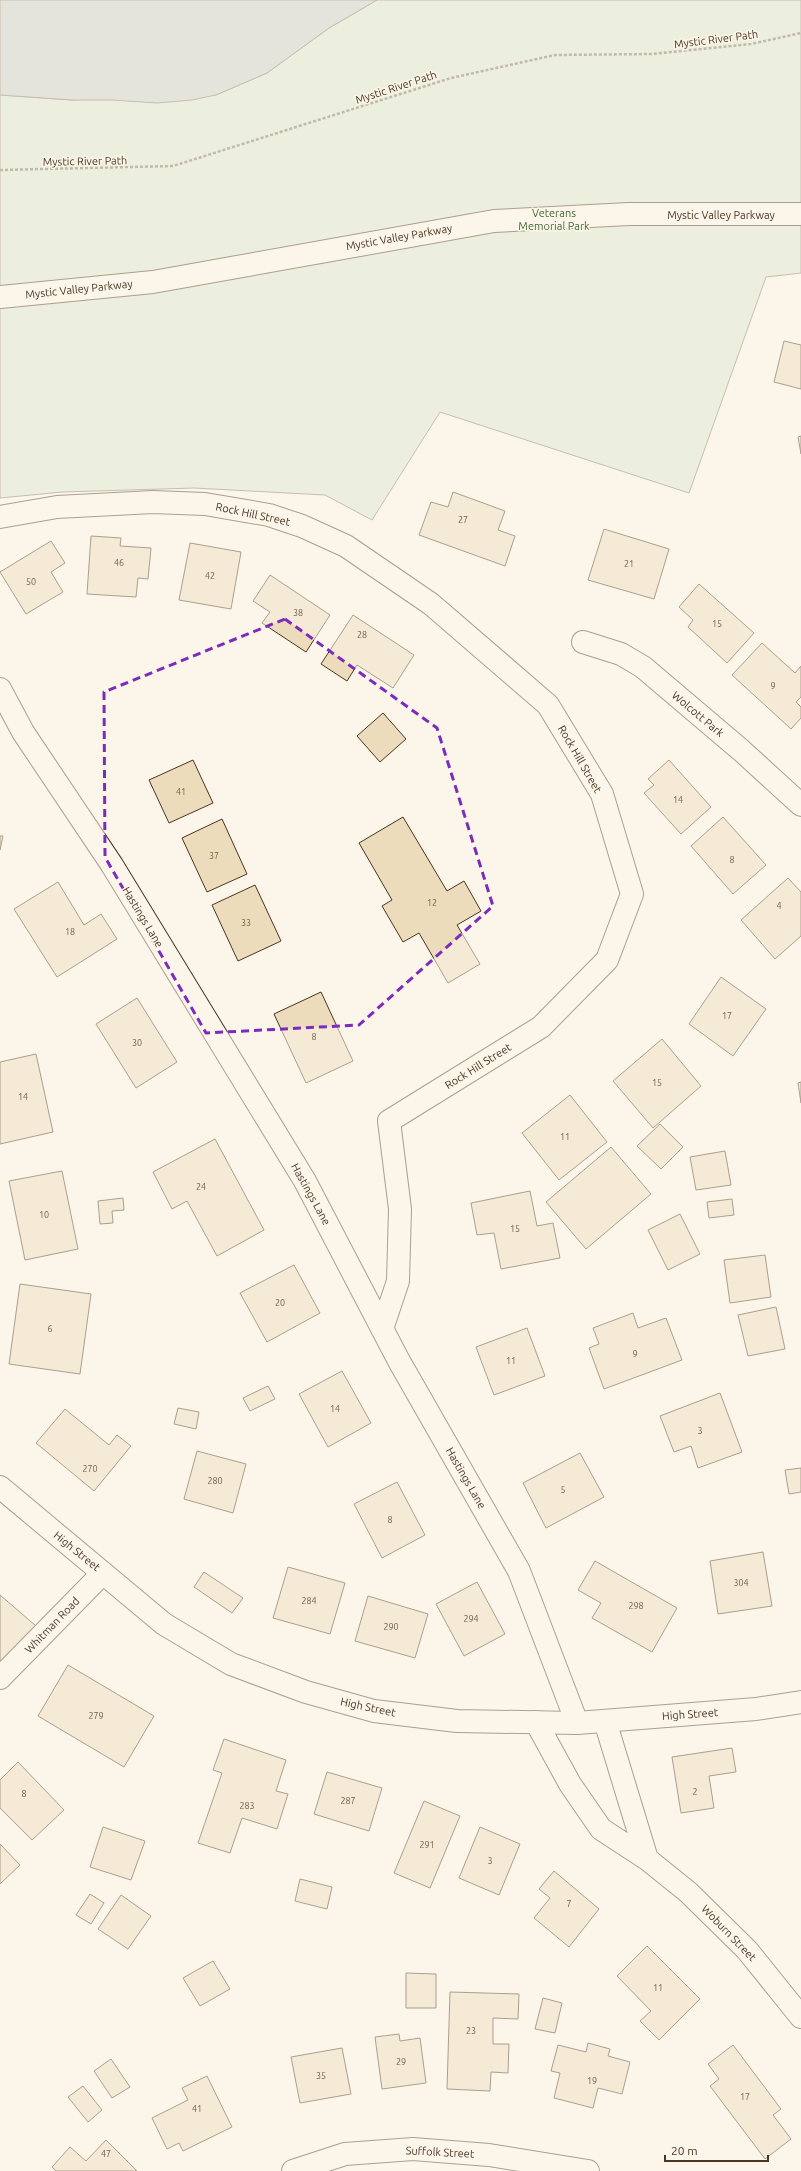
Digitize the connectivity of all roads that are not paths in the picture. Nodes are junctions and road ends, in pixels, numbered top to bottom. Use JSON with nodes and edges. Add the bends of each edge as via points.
{"nodes":[{"id":1,"x":801,"y":214,"type":"edge"},
{"id":2,"x":0,"y":297,"type":"edge"},
{"id":3,"x":0,"y":517,"type":"edge"},
{"id":4,"x":583,"y":642,"type":"dead end"},
{"id":5,"x":0,"y":689,"type":"edge"},
{"id":6,"x":801,"y":805,"type":"edge"},
{"id":7,"x":382,"y":1329,"type":"junction"},
{"id":8,"x":0,"y":1487,"type":"edge"},
{"id":9,"x":103,"y":1573,"type":"junction"},
{"id":10,"x":0,"y":1678,"type":"edge"},
{"id":11,"x":801,"y":1702,"type":"edge"},
{"id":12,"x":605,"y":1721,"type":"junction"},
{"id":13,"x":536,"y":1722,"type":"junction"},
{"id":14,"x":577,"y":1723,"type":"junction"},
{"id":15,"x":647,"y":1859,"type":"junction"},
{"id":16,"x":801,"y":2017,"type":"edge"},
{"id":17,"x":293,"y":2171,"type":"edge"},
{"id":18,"x":588,"y":2171,"type":"edge"}],
"edges":[{"from":1,"to":2,"type":"street","name":"Mystic Valley Parkway","via":[[630,214],[494,221],[154,282]]},
{"from":3,"to":7,"type":"street","name":"Rock Hill Street","via":[[57,507],[205,504],[269,515],[302,526],[346,546],[431,604],[548,705],[602,794],[632,894],[607,960],[541,1027],[389,1121],[400,1209],[398,1281]]},
{"from":4,"to":6,"type":"street","name":"Wolcott Park","via":[[621,654],[643,667]]},
{"from":5,"to":7,"type":"street","name":"Hastings Lane","via":[[22,732],[112,865],[305,1180]]},
{"from":7,"to":14,"type":"street","name":"Hastings Lane","via":[[519,1571]]},
{"from":8,"to":9,"type":"street","name":"High Street"},
{"from":9,"to":10,"type":"street","name":"Whitman Road"},
{"from":9,"to":13,"type":"street","name":"High Street","via":[[164,1624],[231,1664],[306,1692],[374,1710],[457,1721]]},
{"from":11,"to":12,"type":"street","name":"High Street","via":[[756,1709]]},
{"from":12,"to":14,"type":"street","name":"High Street"},
{"from":12,"to":15,"type":"street"},
{"from":13,"to":14,"type":"street","name":"High Street"},
{"from":13,"to":15,"type":"street","name":"Woburn Street","via":[[570,1784],[601,1829]]},
{"from":15,"to":16,"type":"street","name":"Woburn Street","via":[[688,1892],[747,1950]]},
{"from":17,"to":18,"type":"street","name":"Suffolk Street","via":[[345,2154],[413,2149],[488,2155]]}]}
